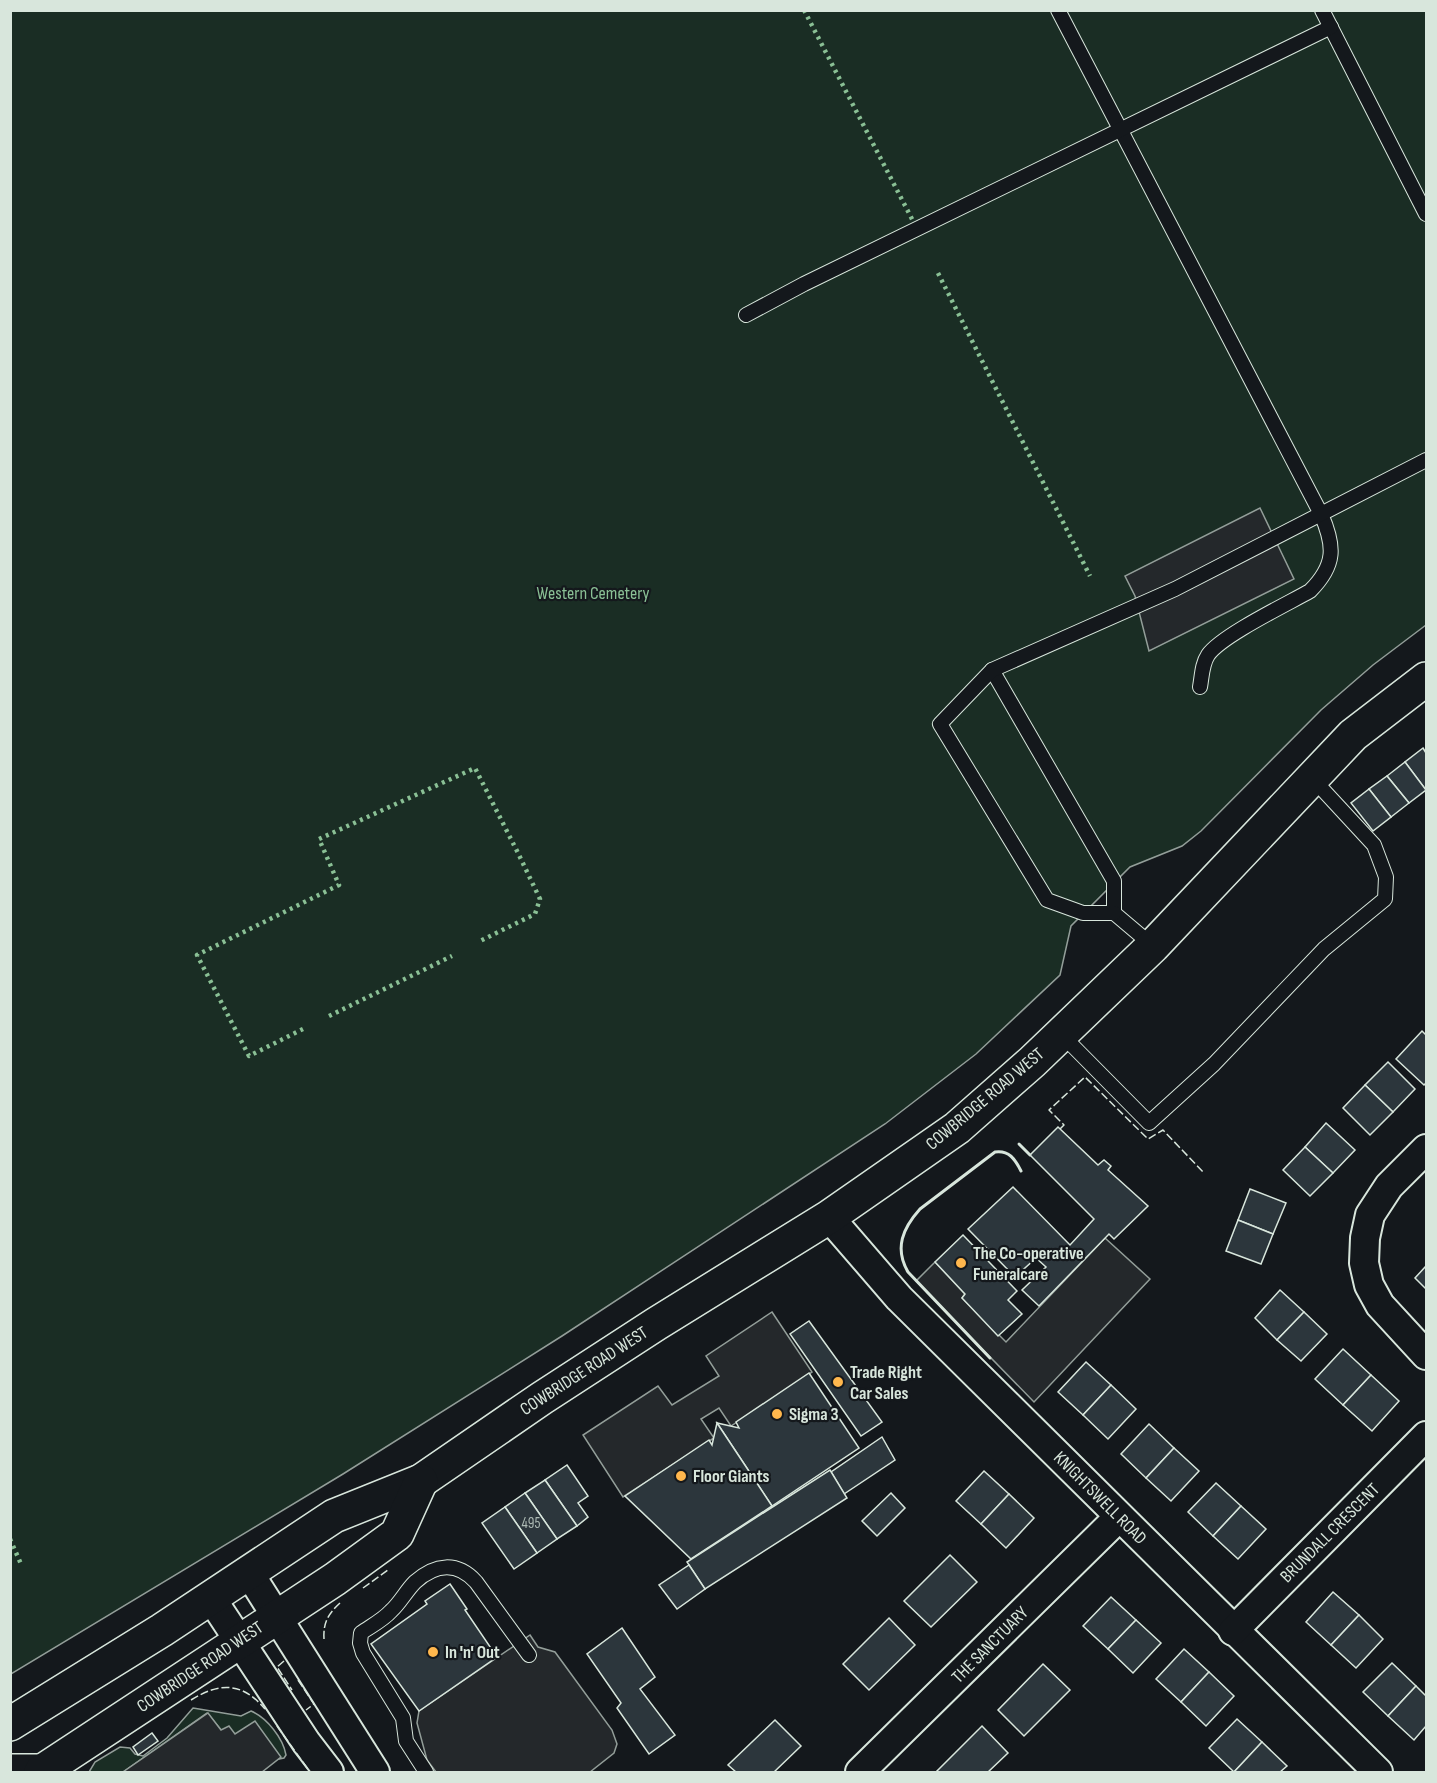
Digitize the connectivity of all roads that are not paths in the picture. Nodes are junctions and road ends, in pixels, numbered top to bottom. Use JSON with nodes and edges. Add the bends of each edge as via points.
{"nodes":[{"id":1,"x":1058,"y":10,"type":"edge"},
{"id":2,"x":1322,"y":10,"type":"edge"},
{"id":3,"x":1331,"y":27,"type":"junction"},
{"id":4,"x":1119,"y":131,"type":"junction"},
{"id":5,"x":1426,"y":214,"type":"edge"},
{"id":6,"x":746,"y":315,"type":"dead end"},
{"id":7,"x":1426,"y":460,"type":"edge"},
{"id":8,"x":1321,"y":514,"type":"junction"},
{"id":9,"x":992,"y":670,"type":"junction"},
{"id":10,"x":1426,"y":679,"type":"edge"},
{"id":11,"x":1200,"y":687,"type":"dead end"},
{"id":12,"x":1312,"y":778,"type":"junction"},
{"id":13,"x":1114,"y":913,"type":"junction"},
{"id":14,"x":1153,"y":946,"type":"junction"},
{"id":15,"x":1061,"y":1034,"type":"junction"},
{"id":16,"x":1426,"y":1149,"type":"edge"},
{"id":17,"x":829,"y":1217,"type":"junction"},
{"id":18,"x":1426,"y":1355,"type":"edge"},
{"id":19,"x":1426,"y":1436,"type":"edge"},
{"id":20,"x":421,"y":1481,"type":"junction"},
{"id":21,"x":1119,"y":1517,"type":"junction"},
{"id":22,"x":249,"y":1574,"type":"junction"},
{"id":23,"x":210,"y":1598,"type":"junction"},
{"id":24,"x":277,"y":1616,"type":"junction"},
{"id":25,"x":1233,"y":1630,"type":"junction"},
{"id":26,"x":238,"y":1641,"type":"junction"},
{"id":27,"x":528,"y":1655,"type":"dead end"},
{"id":28,"x":10,"y":1724,"type":"edge"},
{"id":29,"x":1361,"y":1767,"type":"edge"},
{"id":30,"x":10,"y":1771,"type":"edge"},
{"id":31,"x":42,"y":1772,"type":"edge"},
{"id":32,"x":329,"y":1773,"type":"edge"},
{"id":33,"x":375,"y":1773,"type":"edge"},
{"id":34,"x":426,"y":1773,"type":"edge"},
{"id":35,"x":860,"y":1773,"type":"edge"}],
"edges":[{"from":1,"to":4,"type":"lane"},
{"from":2,"to":3,"type":"lane"},
{"from":3,"to":4,"type":"lane"},
{"from":3,"to":5,"type":"lane"},
{"from":4,"to":6,"type":"lane"},
{"from":4,"to":8,"type":"lane"},
{"from":7,"to":8,"type":"lane"},
{"from":8,"to":9,"type":"lane","via":[[1175,589]]},
{"from":8,"to":11,"type":"lane","via":[[1331,547],[1329,563],[1319,582],[1213,648],[1206,657]]},
{"from":9,"to":13,"type":"lane","via":[[1114,881]]},
{"from":9,"to":13,"type":"lane","via":[[940,724],[1047,900],[1083,913]]},
{"from":10,"to":12,"type":"main road","name":"COWBRIDGE ROAD WEST","via":[[1353,735]]},
{"from":12,"to":14,"type":"main road","name":"COWBRIDGE ROAD WEST"},
{"from":12,"to":15,"type":"lane","via":[[1374,845],[1386,877],[1385,899],[1324,948],[1214,1064],[1149,1123]]},
{"from":13,"to":14,"type":"lane"},
{"from":14,"to":15,"type":"main road","name":"COWBRIDGE ROAD WEST"},
{"from":15,"to":17,"type":"main road","name":"COWBRIDGE ROAD WEST","via":[[957,1128]]},
{"from":16,"to":18,"type":"street","via":[[1389,1186],[1370,1215],[1364,1263],[1369,1285],[1380,1305]]},
{"from":17,"to":20,"type":"main road","name":"COWBRIDGE ROAD WEST","via":[[646,1330]]},
{"from":17,"to":21,"type":"street","name":"KNIGHTSWELL ROAD","via":[[899,1298]]},
{"from":19,"to":25,"type":"street","name":"BRUNDALL CRESCENT"},
{"from":20,"to":22,"type":"main road","name":"COWBRIDGE ROAD WEST","via":[[334,1516]]},
{"from":20,"to":24,"type":"main road","name":"COWBRIDGE ROAD WEST","via":[[397,1534]]},
{"from":21,"to":25,"type":"street","name":"KNIGHTSWELL ROAD"},
{"from":21,"to":35,"type":"street","name":"THE SANCTUARY"},
{"from":22,"to":23,"type":"main road","name":"COWBRIDGE ROAD WEST"},
{"from":22,"to":24,"type":"street"},
{"from":23,"to":26,"type":"street"},
{"from":23,"to":28,"type":"main road","name":"COWBRIDGE ROAD WEST"},
{"from":24,"to":26,"type":"main road","name":"COWBRIDGE ROAD WEST"},
{"from":24,"to":33,"type":"street"},
{"from":25,"to":29,"type":"street","name":"KNIGHTSWELL ROAD"},
{"from":26,"to":31,"type":"main road","name":"COWBRIDGE ROAD WEST"},
{"from":26,"to":32,"type":"street"},
{"from":27,"to":34,"type":"lane","via":[[476,1582],[468,1573],[454,1568],[440,1567],[414,1583],[390,1612],[361,1633],[363,1653],[403,1718],[405,1741]]},
{"from":30,"to":31,"type":"main road","name":"COWBRIDGE ROAD WEST"}]}
